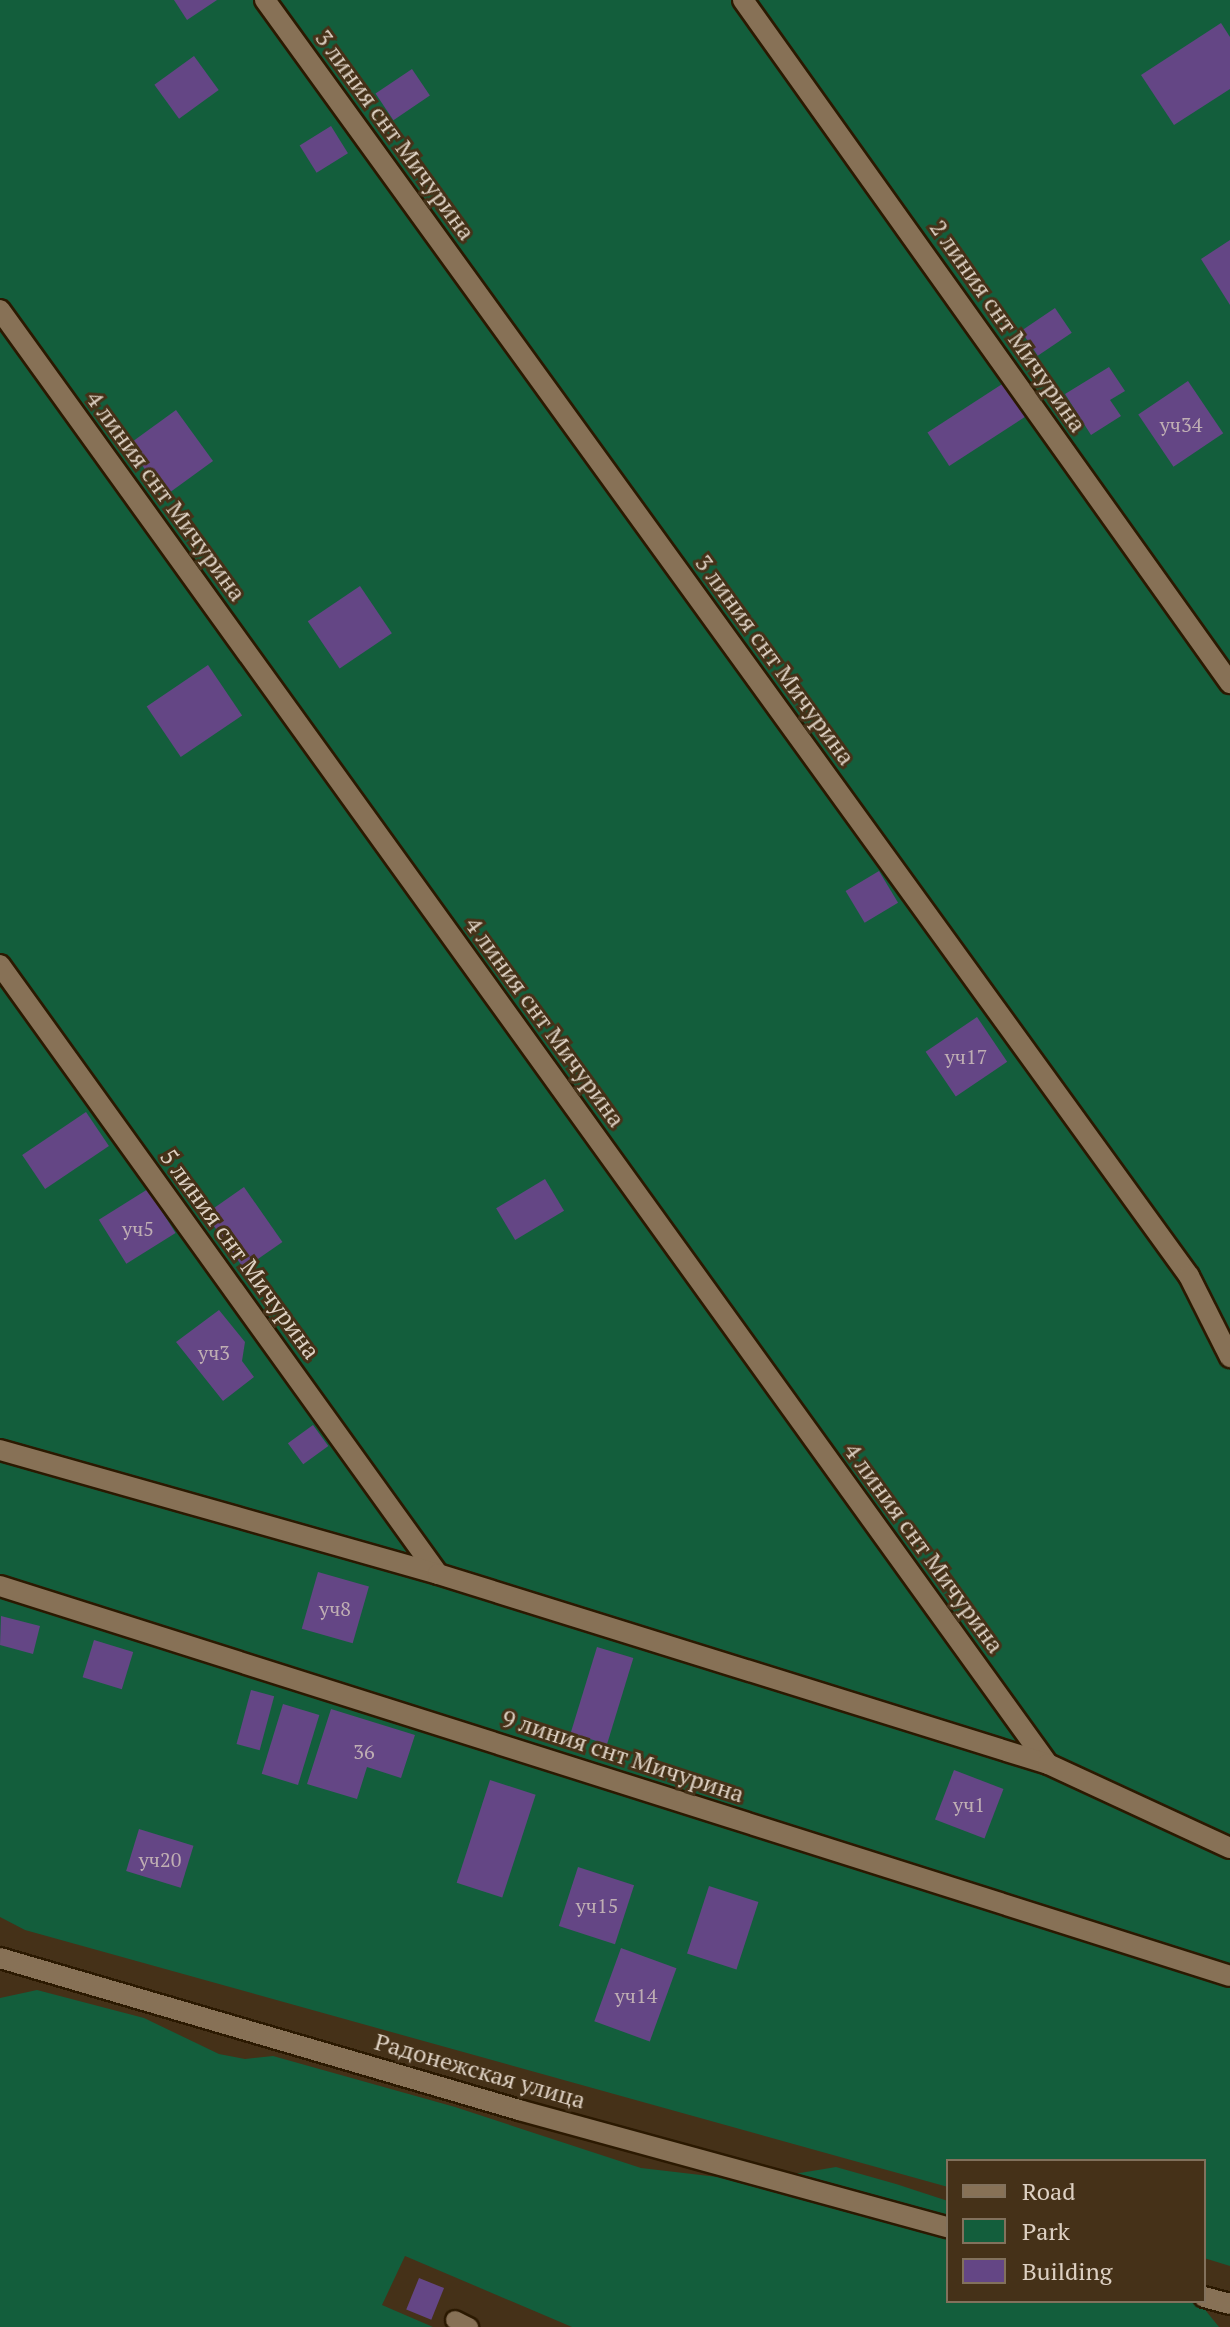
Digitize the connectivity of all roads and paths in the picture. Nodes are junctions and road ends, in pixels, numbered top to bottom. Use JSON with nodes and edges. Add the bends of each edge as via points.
{"nodes":[{"id":1,"x":265,"y":0,"type":"edge"},
{"id":2,"x":743,"y":0,"type":"edge"},
{"id":3,"x":0,"y":310,"type":"edge"},
{"id":4,"x":1230,"y":683,"type":"edge"},
{"id":5,"x":0,"y":965,"type":"edge"},
{"id":6,"x":1230,"y":1357,"type":"edge"},
{"id":7,"x":0,"y":1450,"type":"edge"},
{"id":8,"x":438,"y":1574,"type":"junction"},
{"id":9,"x":0,"y":1586,"type":"edge"},
{"id":10,"x":1048,"y":1764,"type":"junction"},
{"id":11,"x":1230,"y":1848,"type":"edge"},
{"id":12,"x":0,"y":1958,"type":"edge"},
{"id":13,"x":1230,"y":1976,"type":"edge"},
{"id":14,"x":946,"y":2226,"type":"edge"},
{"id":15,"x":1206,"y":2298,"type":"edge"},
{"id":16,"x":1230,"y":2304,"type":"edge"}],
"edges":[{"from":1,"to":6,"type":"street","name":"3 линия снт Мичурина","via":[[1189,1276]]},
{"from":2,"to":4,"type":"street","name":"2 линия снт Мичурина"},
{"from":3,"to":10,"type":"street","name":"4 линия снт Мичурина"},
{"from":5,"to":8,"type":"street","name":"5 линия снт Мичурина"},
{"from":7,"to":8,"type":"street"},
{"from":8,"to":10,"type":"street"},
{"from":9,"to":13,"type":"street","name":"9 линия снт Мичурина"},
{"from":10,"to":11,"type":"street"},
{"from":12,"to":14,"type":"street","name":"Радонежская улица","via":[[519,2110]]},
{"from":15,"to":16,"type":"street"}]}
